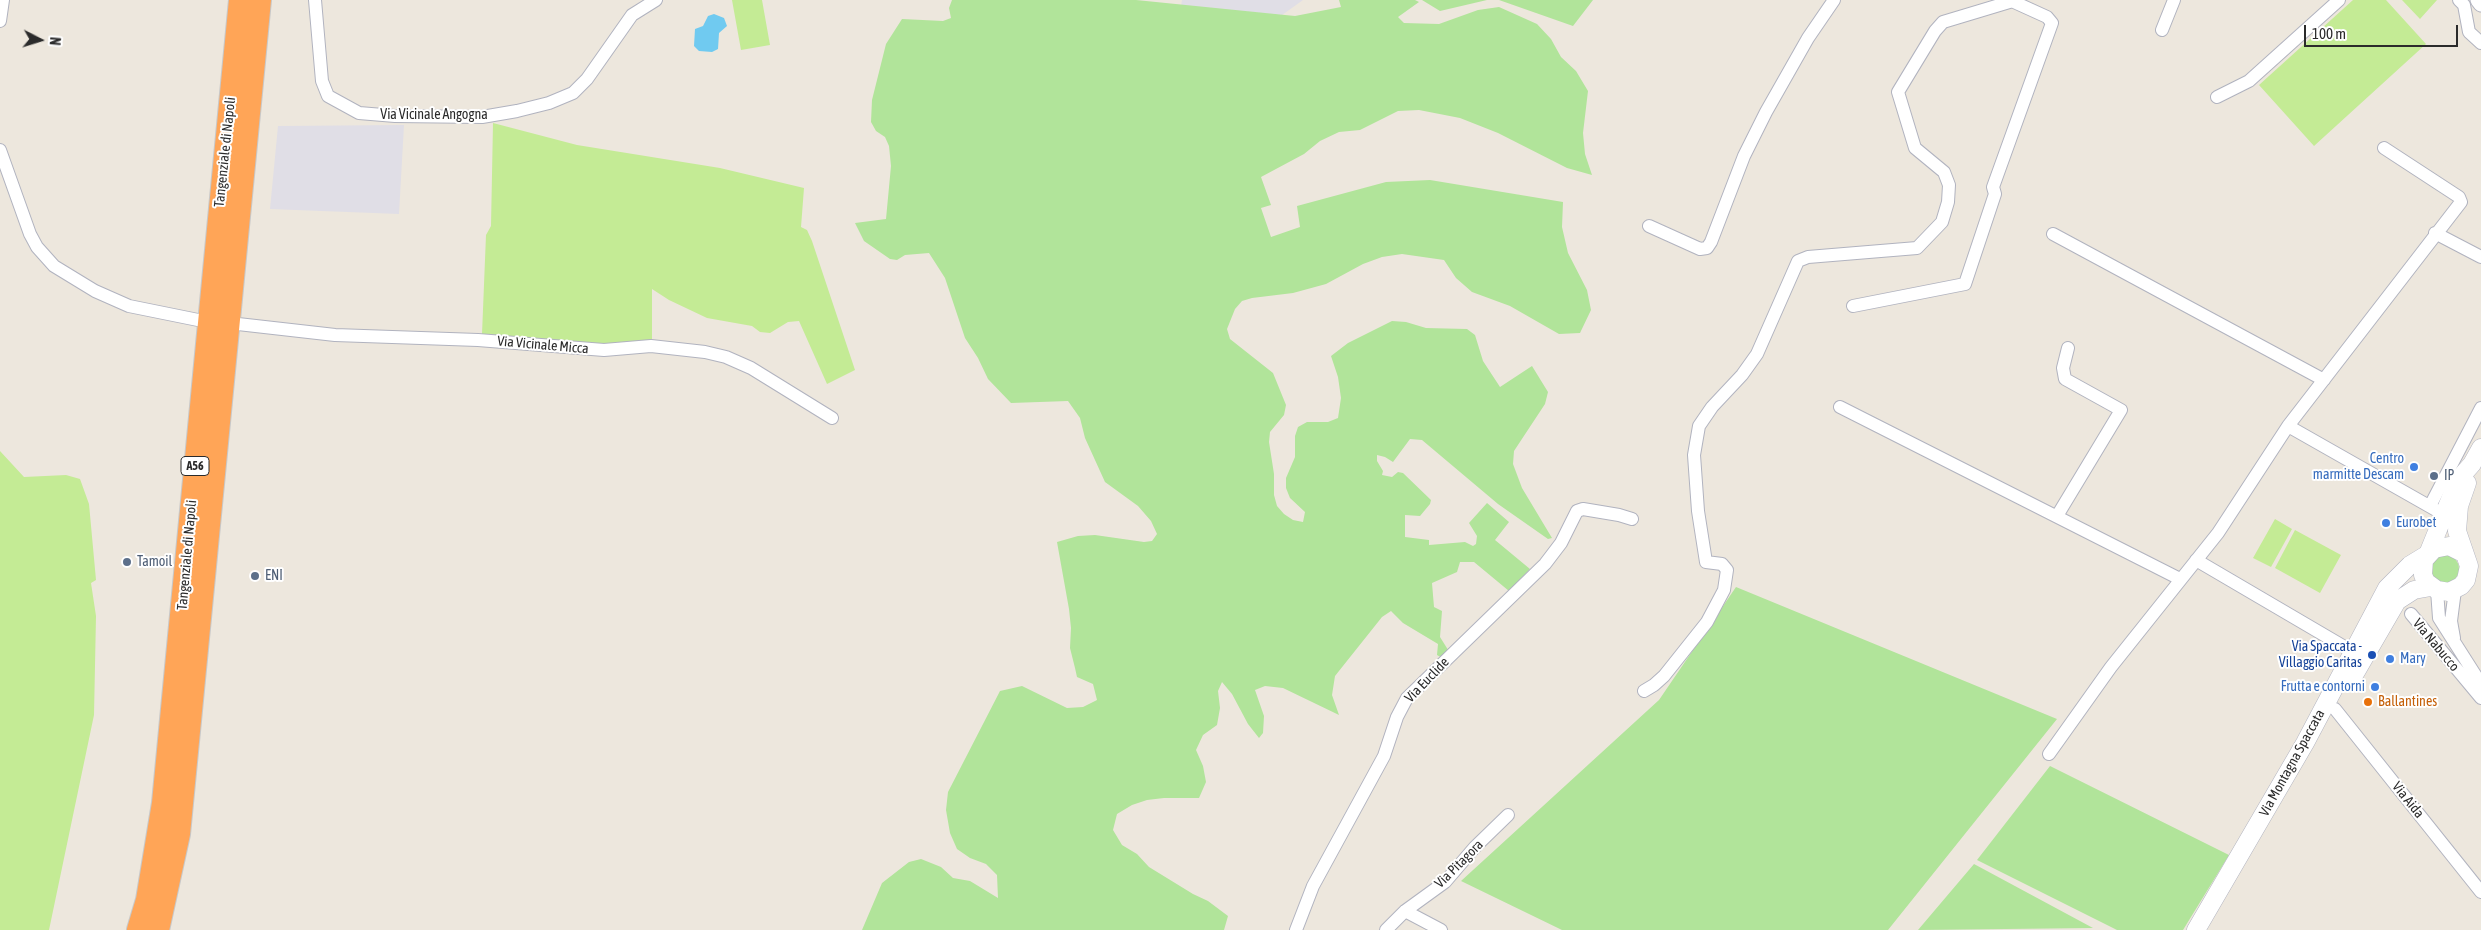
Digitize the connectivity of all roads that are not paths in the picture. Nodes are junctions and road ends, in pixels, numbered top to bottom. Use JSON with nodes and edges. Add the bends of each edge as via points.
{"nodes":[{"id":1,"x":3,"y":0,"type":"edge"},
{"id":2,"x":240,"y":0,"type":"edge"},
{"id":3,"x":260,"y":0,"type":"edge"},
{"id":4,"x":268,"y":0,"type":"edge"},
{"id":5,"x":316,"y":0,"type":"edge"},
{"id":6,"x":656,"y":0,"type":"edge"},
{"id":7,"x":1834,"y":0,"type":"edge"},
{"id":8,"x":2174,"y":0,"type":"edge"},
{"id":9,"x":2339,"y":0,"type":"edge"},
{"id":10,"x":2459,"y":0,"type":"edge"},
{"id":11,"x":2478,"y":0,"type":"edge"},
{"id":12,"x":2015,"y":1,"type":"edge"},
{"id":13,"x":2481,"y":4,"type":"edge"},
{"id":14,"x":0,"y":15,"type":"edge"},
{"id":15,"x":0,"y":21,"type":"edge"},
{"id":16,"x":2162,"y":30,"type":"dead end"},
{"id":17,"x":2481,"y":43,"type":"edge"},
{"id":18,"x":253,"y":62,"type":"junction"},
{"id":19,"x":2217,"y":97,"type":"dead end"},
{"id":20,"x":2384,"y":148,"type":"dead end"},
{"id":21,"x":0,"y":150,"type":"edge"},
{"id":22,"x":1649,"y":226,"type":"dead end"},
{"id":23,"x":2435,"y":233,"type":"junction"},
{"id":24,"x":2053,"y":234,"type":"dead end"},
{"id":25,"x":2481,"y":257,"type":"edge"},
{"id":26,"x":1854,"y":306,"type":"dead end"},
{"id":27,"x":198,"y":320,"type":"dead end"},
{"id":28,"x":238,"y":324,"type":"dead end"},
{"id":29,"x":2068,"y":348,"type":"dead end"},
{"id":30,"x":2324,"y":380,"type":"junction"},
{"id":31,"x":1840,"y":407,"type":"dead end"},
{"id":32,"x":2481,"y":408,"type":"edge"},
{"id":33,"x":832,"y":418,"type":"dead end"},
{"id":34,"x":2288,"y":426,"type":"junction"},
{"id":35,"x":2481,"y":448,"type":"edge"},
{"id":36,"x":2472,"y":464,"type":"junction"},
{"id":37,"x":2437,"y":510,"type":"junction"},
{"id":38,"x":2057,"y":516,"type":"junction"},
{"id":39,"x":1632,"y":519,"type":"dead end"},
{"id":40,"x":2463,"y":553,"type":"junction"},
{"id":41,"x":2428,"y":554,"type":"junction"},
{"id":42,"x":2196,"y":560,"type":"junction"},
{"id":43,"x":2180,"y":579,"type":"junction"},
{"id":44,"x":2434,"y":589,"type":"junction"},
{"id":45,"x":2455,"y":590,"type":"junction"},
{"id":46,"x":2411,"y":614,"type":"dead end"},
{"id":47,"x":2458,"y":647,"type":"junction"},
{"id":48,"x":2353,"y":652,"type":"junction"},
{"id":49,"x":2481,"y":684,"type":"edge"},
{"id":50,"x":1644,"y":691,"type":"dead end"},
{"id":51,"x":2481,"y":698,"type":"edge"},
{"id":52,"x":2335,"y":709,"type":"junction"},
{"id":53,"x":2049,"y":754,"type":"dead end"},
{"id":54,"x":1508,"y":815,"type":"dead end"},
{"id":55,"x":2481,"y":892,"type":"edge"},
{"id":56,"x":1405,"y":910,"type":"junction"},
{"id":57,"x":138,"y":930,"type":"edge"},
{"id":58,"x":158,"y":930,"type":"edge"},
{"id":59,"x":1296,"y":930,"type":"edge"},
{"id":60,"x":1386,"y":930,"type":"edge"},
{"id":61,"x":1441,"y":930,"type":"edge"},
{"id":62,"x":2196,"y":930,"type":"edge"},
{"id":63,"x":2210,"y":930,"type":"edge"}],
"edges":[{"from":1,"to":14,"type":"street"},
{"from":2,"to":57,"type":"highway","name":"Tangenziale di Napoli","number":"A56","via":[[163,803],[150,883]]},
{"from":3,"to":18,"type":"highway","name":"Tangenziale di Napoli","number":"A56"},
{"from":4,"to":18,"type":"highway"},
{"from":5,"to":6,"type":"street","name":"Via Vicinale Angogna","via":[[322,81],[333,100],[359,113],[482,117],[517,111],[573,94],[632,16]]},
{"from":7,"to":22,"type":"street","via":[[1808,38],[1762,120],[1744,156],[1712,242],[1707,248],[1700,249]]},
{"from":8,"to":16,"type":"street"},
{"from":9,"to":19,"type":"street","via":[[2249,81]]},
{"from":10,"to":17,"type":"street","via":[[2464,5],[2469,32]]},
{"from":11,"to":13,"type":"street"},
{"from":12,"to":26,"type":"street","via":[[2048,17],[2052,23],[1993,187],[1995,194],[1965,284]]},
{"from":12,"to":50,"type":"street","via":[[1943,22],[1898,92],[1915,148],[1944,172],[1949,186],[1942,222],[1917,248],[1808,257],[1798,261],[1757,354],[1699,426],[1694,455],[1698,511],[1706,562],[1722,564],[1727,570],[1724,590],[1707,622],[1664,676]]},
{"from":14,"to":15,"type":"street"},
{"from":18,"to":58,"type":"highway","name":"Tangenziale di Napoli","number":"A56","via":[[186,772],[174,863]]},
{"from":20,"to":23,"type":"street","via":[[2459,197],[2461,202]]},
{"from":21,"to":27,"type":"street","via":[[30,234],[54,266],[95,292],[129,306]]},
{"from":23,"to":25,"type":"street"},
{"from":23,"to":30,"type":"street"},
{"from":24,"to":30,"type":"street"},
{"from":28,"to":33,"type":"street","name":"Via Vicinale Micca","via":[[335,335],[478,340],[604,350],[651,346],[705,352],[751,368]]},
{"from":29,"to":38,"type":"street","via":[[2063,368],[2065,379],[2121,410]]},
{"from":30,"to":34,"type":"street"},
{"from":31,"to":38,"type":"street"},
{"from":32,"to":37,"type":"street"},
{"from":34,"to":37,"type":"street"},
{"from":34,"to":42,"type":"street","via":[[2218,534]]},
{"from":35,"to":36,"type":"main road"},
{"from":36,"to":37,"type":"main road"},
{"from":36,"to":40,"type":"main road","via":[[2460,506],[2457,531]]},
{"from":37,"to":41,"type":"main road"},
{"from":38,"to":43,"type":"street"},
{"from":39,"to":59,"type":"street","name":"Via Euclide","via":[[1583,509],[1577,511],[1561,543],[1545,564],[1407,698],[1384,756],[1313,886]]},
{"from":40,"to":41,"type":"main road","name":"Via Montagna Spaccata","via":[[2456,548],[2441,546]]},
{"from":40,"to":45,"type":"main road","via":[[2469,566],[2468,573],[2466,580]]},
{"from":41,"to":44,"type":"main road","via":[[2424,560],[2423,575]]},
{"from":41,"to":48,"type":"main road","name":"Via Montagna Spaccata","via":[[2410,565],[2387,588]]},
{"from":42,"to":43,"type":"street"},
{"from":42,"to":48,"type":"street"},
{"from":43,"to":53,"type":"street"},
{"from":44,"to":45,"type":"main road","name":"Via Montagna Spaccata"},
{"from":44,"to":47,"type":"street","name":"Via Nabucco","via":[[2438,618]]},
{"from":44,"to":52,"type":"main road","name":"Via Montagna Spaccata","via":[[2414,590],[2398,601]]},
{"from":45,"to":47,"type":"street","name":"Via Nabucco","via":[[2450,622]]},
{"from":46,"to":51,"type":"street","name":"Via Nabucco"},
{"from":47,"to":49,"type":"street","name":"Via Nabucco"},
{"from":48,"to":62,"type":"main road","name":"Via Montagna Spaccata","via":[[2305,744]]},
{"from":52,"to":55,"type":"street","name":"Via Aida"},
{"from":52,"to":63,"type":"main road","name":"Via Montagna Spaccata"},
{"from":54,"to":56,"type":"street","name":"Via Pitagora","via":[[1445,882]]},
{"from":56,"to":60,"type":"street","name":"Via Pitagora"},
{"from":56,"to":61,"type":"street"}]}
